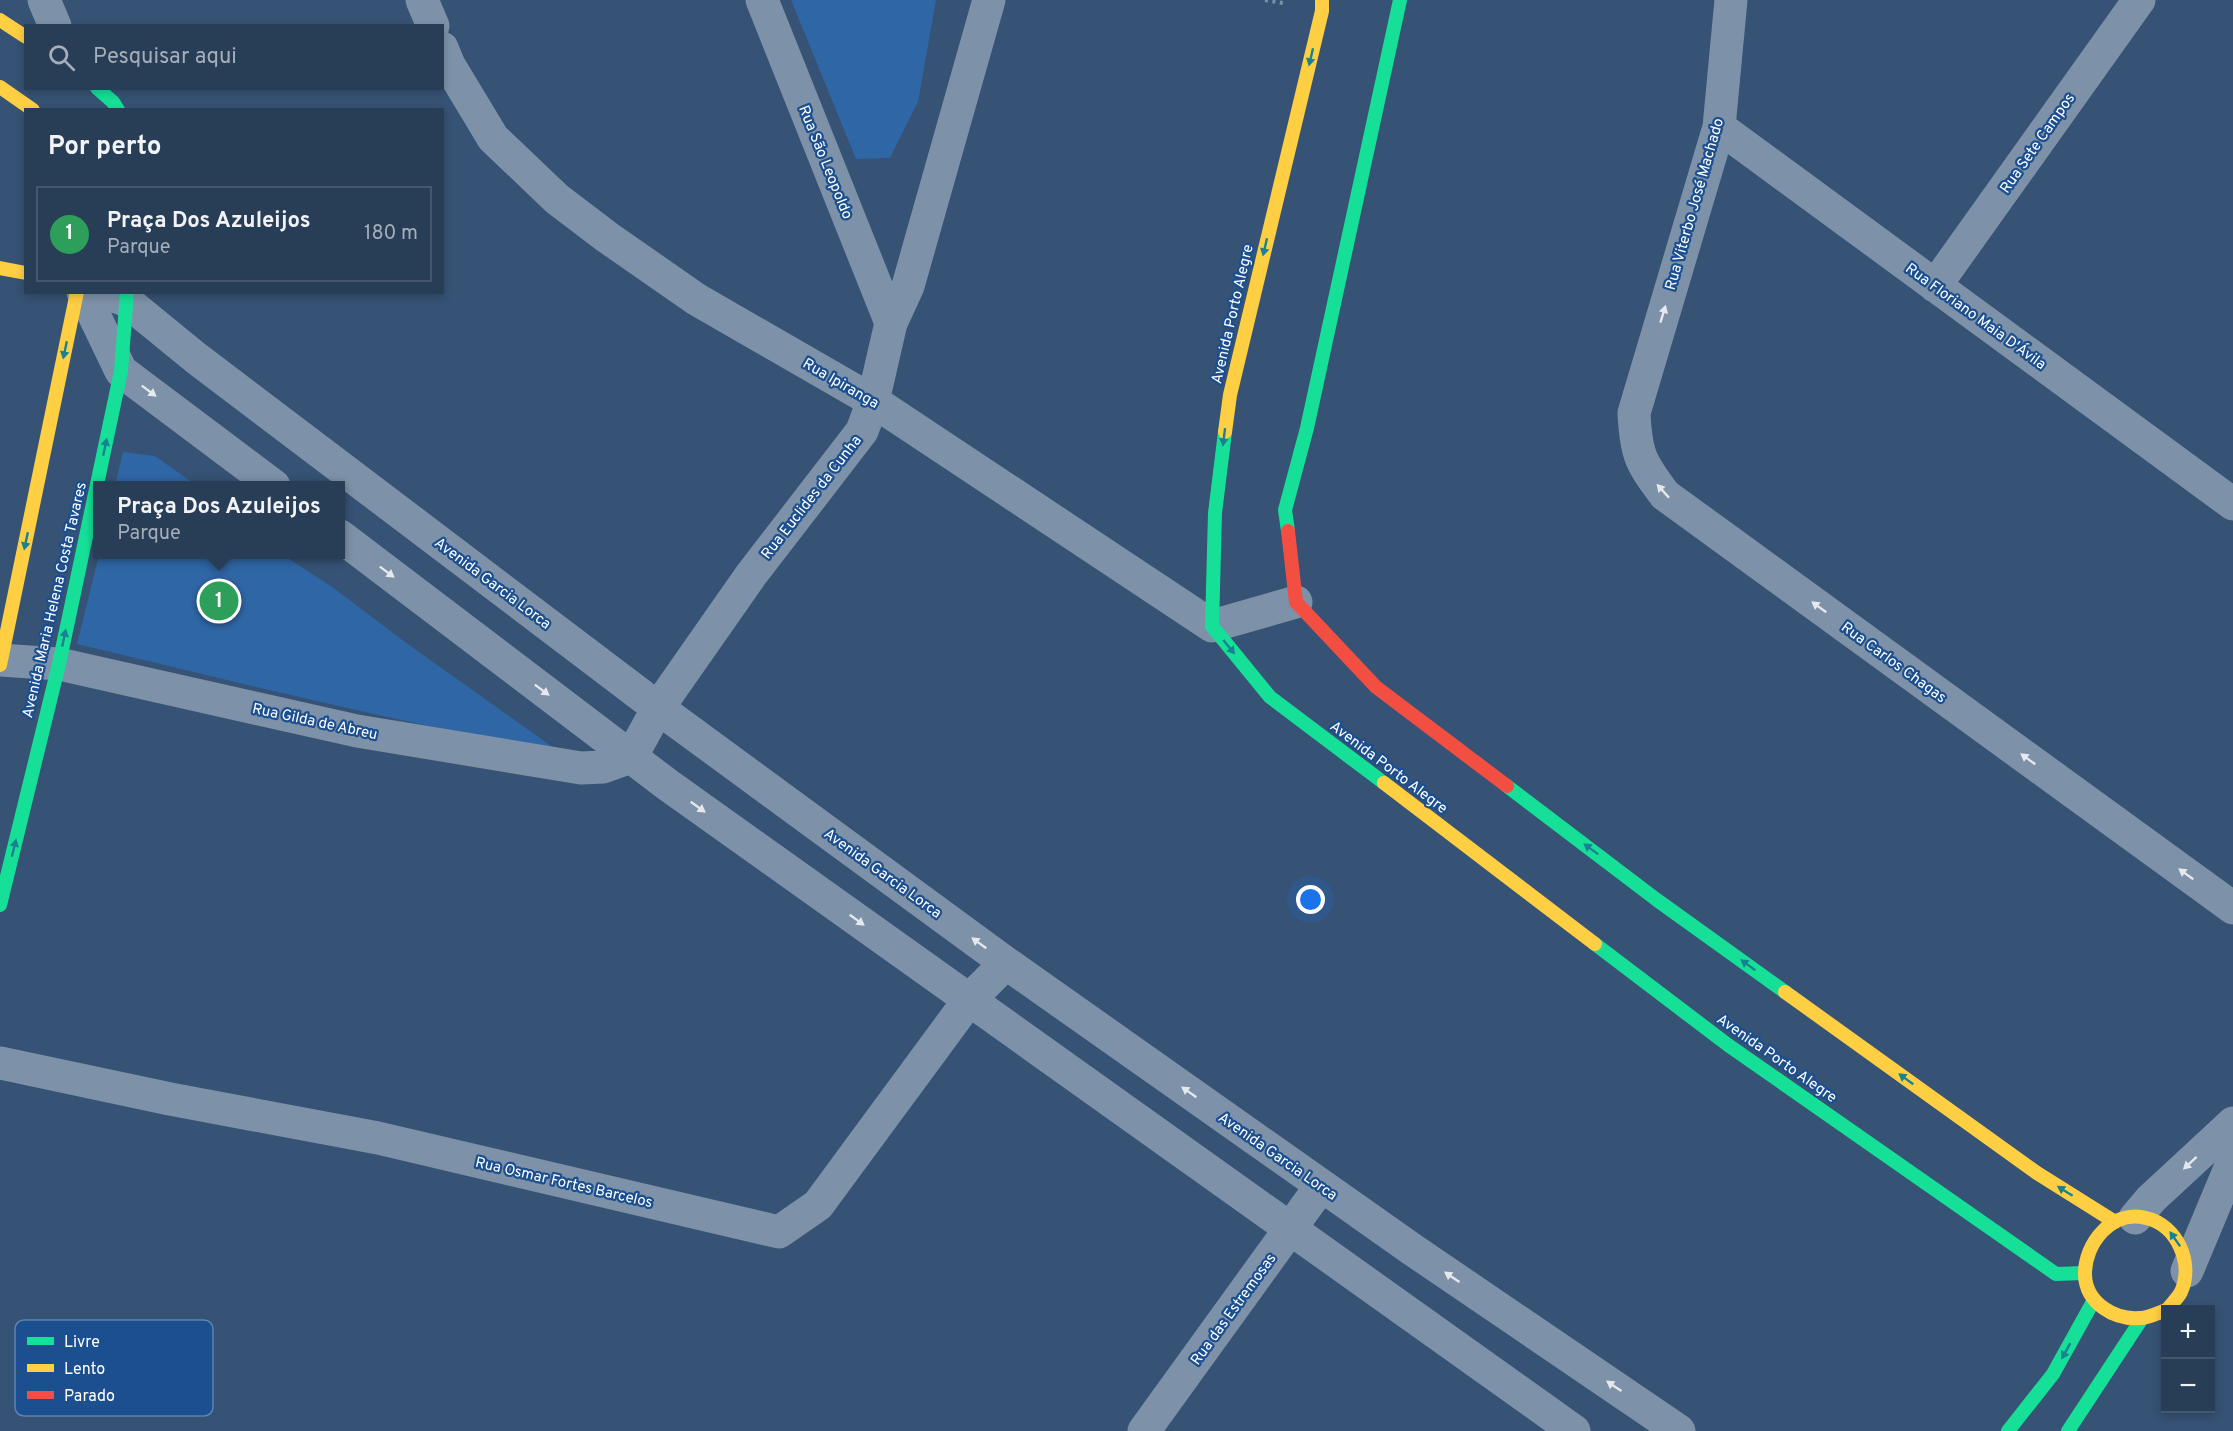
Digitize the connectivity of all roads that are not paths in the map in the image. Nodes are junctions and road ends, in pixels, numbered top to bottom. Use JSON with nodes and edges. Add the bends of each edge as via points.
{"nodes":[{"id":1,"x":45,"y":0,"type":"edge"},
{"id":2,"x":422,"y":0,"type":"edge"},
{"id":3,"x":762,"y":0,"type":"edge"},
{"id":4,"x":989,"y":0,"type":"edge"},
{"id":5,"x":1322,"y":0,"type":"edge"},
{"id":6,"x":1400,"y":0,"type":"edge"},
{"id":7,"x":1731,"y":0,"type":"edge"},
{"id":8,"x":2139,"y":0,"type":"edge"},
{"id":9,"x":0,"y":20,"type":"edge"},
{"id":10,"x":54,"y":24,"type":"edge"},
{"id":11,"x":432,"y":24,"type":"edge"},
{"id":12,"x":24,"y":36,"type":"edge"},
{"id":13,"x":444,"y":53,"type":"edge"},
{"id":14,"x":0,"y":87,"type":"edge"},
{"id":15,"x":99,"y":90,"type":"edge"},
{"id":16,"x":30,"y":108,"type":"edge"},
{"id":17,"x":117,"y":108,"type":"edge"},
{"id":18,"x":1719,"y":127,"type":"junction"},
{"id":19,"x":0,"y":268,"type":"edge"},
{"id":20,"x":24,"y":273,"type":"edge"},
{"id":21,"x":1935,"y":286,"type":"junction"},
{"id":22,"x":77,"y":294,"type":"edge"},
{"id":23,"x":85,"y":294,"type":"edge"},
{"id":24,"x":118,"y":295,"type":"edge"},
{"id":25,"x":891,"y":323,"type":"junction"},
{"id":26,"x":1646,"y":370,"type":"joint"},
{"id":27,"x":122,"y":371,"type":"junction"},
{"id":28,"x":873,"y":400,"type":"junction"},
{"id":29,"x":98,"y":481,"type":"edge"},
{"id":30,"x":267,"y":481,"type":"edge"},
{"id":31,"x":2232,"y":502,"type":"edge"},
{"id":32,"x":93,"y":504,"type":"edge"},
{"id":33,"x":345,"y":540,"type":"edge"},
{"id":34,"x":1296,"y":602,"type":"junction"},
{"id":35,"x":1212,"y":626,"type":"junction"},
{"id":36,"x":0,"y":662,"type":"edge"},
{"id":37,"x":58,"y":664,"type":"junction"},
{"id":38,"x":658,"y":708,"type":"junction"},
{"id":39,"x":631,"y":757,"type":"junction"},
{"id":40,"x":0,"y":905,"type":"edge"},
{"id":41,"x":2233,"y":908,"type":"edge"},
{"id":42,"x":1006,"y":963,"type":"junction"},
{"id":43,"x":969,"y":1000,"type":"junction"},
{"id":44,"x":0,"y":1063,"type":"edge"},
{"id":45,"x":2233,"y":1124,"type":"edge"},
{"id":46,"x":2233,"y":1161,"type":"edge"},
{"id":47,"x":1321,"y":1186,"type":"junction"},
{"id":48,"x":2125,"y":1220,"type":"junction"},
{"id":49,"x":1290,"y":1230,"type":"junction"},
{"id":50,"x":2187,"y":1271,"type":"junction"},
{"id":51,"x":2084,"y":1273,"type":"junction"},
{"id":52,"x":2094,"y":1300,"type":"junction"},
{"id":53,"x":2171,"y":1305,"type":"edge"},
{"id":54,"x":2161,"y":1313,"type":"edge"},
{"id":55,"x":2141,"y":1320,"type":"junction"},
{"id":56,"x":1640,"y":1420,"type":"edge"},
{"id":57,"x":1144,"y":1431,"type":"edge"},
{"id":58,"x":1574,"y":1431,"type":"edge"},
{"id":59,"x":1679,"y":1431,"type":"edge"},
{"id":60,"x":2008,"y":1431,"type":"edge"},
{"id":61,"x":2068,"y":1431,"type":"edge"}],
"edges":[{"from":1,"to":10,"type":"street"},
{"from":2,"to":11,"type":"street"},
{"from":3,"to":25,"type":"street","name":"Rua São Leopoldo"},
{"from":4,"to":25,"type":"street","name":"Rua Euclides da Cunha","via":[[908,286]]},
{"from":5,"to":35,"type":"street","name":"Avenida Porto Alegre","one_way":true,"via":[[1230,395],[1215,513]]},
{"from":6,"to":34,"type":"street","via":[[1307,428],[1285,510]]},
{"from":7,"to":18,"type":"street","name":"Rua Viterbo José Machado"},
{"from":8,"to":21,"type":"street","name":"Rua Sete Campos"},
{"from":9,"to":12,"type":"street"},
{"from":13,"to":28,"type":"street","name":"Rua Ipiranga","via":[[493,138],[557,199],[696,298]]},
{"from":14,"to":16,"type":"street"},
{"from":15,"to":17,"type":"street"},
{"from":18,"to":21,"type":"street","name":"Rua Floriano Maia D'Ávila"},
{"from":26,"to":18,"type":"street","name":"Rua Viterbo José Machado","one_way":true},
{"from":19,"to":20,"type":"street"},
{"from":21,"to":31,"type":"street","name":"Rua Floriano Maia D'Ávila"},
{"from":22,"to":36,"type":"street","one_way":true},
{"from":23,"to":27,"type":"street"},
{"from":24,"to":27,"type":"street","name":"Avenida Maria Helena Costa Tavares"},
{"from":24,"to":38,"type":"street","name":"Avenida Garcia Lorca"},
{"from":25,"to":28,"type":"street","name":"Rua Euclides da Cunha"},
{"from":41,"to":26,"type":"street","name":"Rua Carlos Chagas","one_way":true,"via":[[1665,495],[1644,467],[1636,443],[1634,413]]},
{"from":29,"to":27,"type":"street","name":"Avenida Maria Helena Costa Tavares","one_way":true},
{"from":27,"to":30,"type":"street","one_way":true},
{"from":28,"to":35,"type":"street","name":"Rua Ipiranga"},
{"from":28,"to":38,"type":"street","name":"Rua Euclides da Cunha","via":[[862,431],[751,575]]},
{"from":37,"to":32,"type":"street","name":"Avenida Maria Helena Costa Tavares","one_way":true},
{"from":33,"to":39,"type":"street","one_way":true},
{"from":34,"to":35,"type":"street"},
{"from":48,"to":34,"type":"street","one_way":true,"via":[[2037,1173],[1629,879],[1376,687]]},
{"from":35,"to":51,"type":"street","name":"Avenida Porto Alegre","one_way":true,"via":[[1270,697],[1728,1045],[2056,1274]]},
{"from":36,"to":37,"type":"street","name":"Rua Gilda de Abreu"},
{"from":37,"to":39,"type":"street","name":"Rua Gilda de Abreu","via":[[357,731],[581,768],[603,767]]},
{"from":40,"to":37,"type":"street","name":"Avenida Maria Helena Costa Tavares","one_way":true},
{"from":38,"to":39,"type":"street","name":"Rua Euclides da Cunha"},
{"from":42,"to":38,"type":"street","name":"Avenida Garcia Lorca","one_way":true},
{"from":39,"to":43,"type":"street","one_way":true},
{"from":42,"to":43,"type":"street","name":"Rua Osmar Fortes Barcelos"},
{"from":47,"to":42,"type":"street","name":"Avenida Garcia Lorca","one_way":true},
{"from":43,"to":44,"type":"street","name":"Rua Osmar Fortes Barcelos","via":[[818,1205],[778,1232],[378,1138]]},
{"from":43,"to":49,"type":"street"},
{"from":45,"to":48,"type":"street","one_way":true},
{"from":46,"to":50,"type":"street"},
{"from":47,"to":49,"type":"street","name":"Rua das Estremosas"},
{"from":56,"to":47,"type":"street","name":"Avenida Garcia Lorca","one_way":true},
{"from":50,"to":48,"type":"street","one_way":true,"via":[[2184,1253],[2170,1231],[2152,1221]]},
{"from":48,"to":51,"type":"street","via":[[2100,1233],[2091,1243]]},
{"from":49,"to":57,"type":"street","name":"Rua das Estremosas"},
{"from":49,"to":58,"type":"street"},
{"from":50,"to":53,"type":"street","via":[[2182,1290]]},
{"from":51,"to":52,"type":"street"},
{"from":52,"to":55,"type":"street","via":[[2117,1317]]},
{"from":52,"to":60,"type":"street","one_way":true,"via":[[2053,1374]]},
{"from":54,"to":55,"type":"street"},
{"from":55,"to":61,"type":"street"},
{"from":56,"to":59,"type":"street","name":"Avenida Garcia Lorca"}]}
